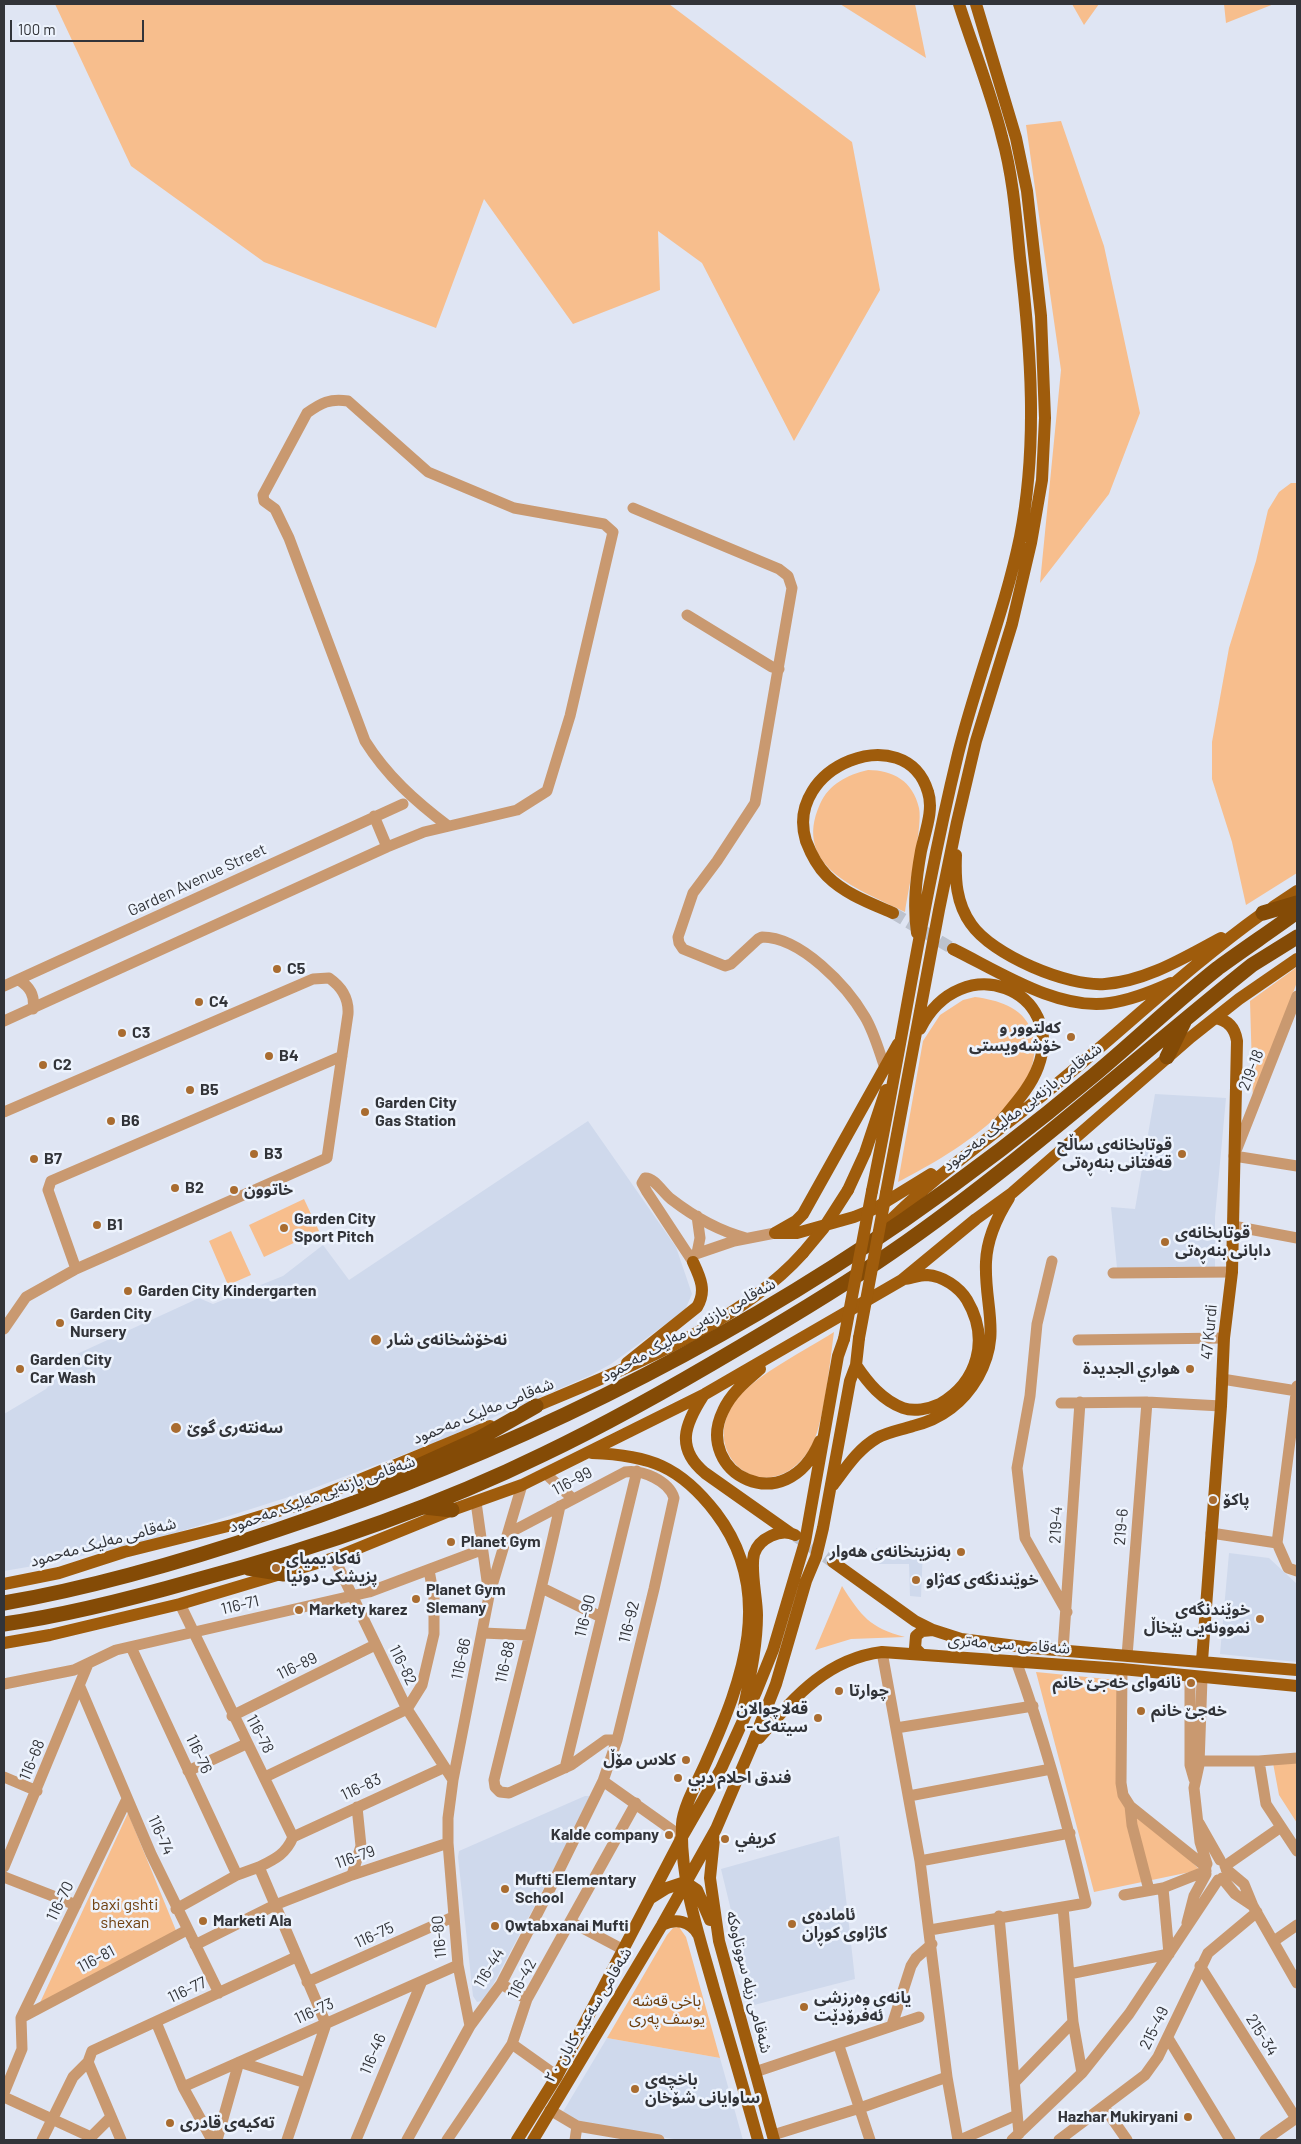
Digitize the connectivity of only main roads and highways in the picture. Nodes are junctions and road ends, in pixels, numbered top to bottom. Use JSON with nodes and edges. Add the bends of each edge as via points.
{"nodes":[{"id":1,"x":959,"y":4,"type":"edge"},
{"id":2,"x":976,"y":4,"type":"edge"},
{"id":3,"x":958,"y":753,"type":"junction"},
{"id":4,"x":973,"y":755,"type":"junction"},
{"id":5,"x":958,"y":822,"type":"junction"},
{"id":6,"x":1297,"y":891,"type":"edge"},
{"id":7,"x":1297,"y":903,"type":"edge"},
{"id":8,"x":1297,"y":912,"type":"edge"},
{"id":9,"x":1263,"y":913,"type":"junction"},
{"id":10,"x":893,"y":914,"type":"tunnel mouth"},
{"id":11,"x":1297,"y":937,"type":"edge"},
{"id":12,"x":918,"y":944,"type":"junction"},
{"id":13,"x":953,"y":949,"type":"tunnel mouth"},
{"id":14,"x":1297,"y":960,"type":"edge"},
{"id":15,"x":1182,"y":978,"type":"junction"},
{"id":16,"x":1187,"y":1016,"type":"junction"},
{"id":17,"x":1215,"y":1018,"type":"junction"},
{"id":18,"x":915,"y":1038,"type":"junction"},
{"id":19,"x":1167,"y":1057,"type":"junction"},
{"id":20,"x":890,"y":1070,"type":"junction"},
{"id":21,"x":983,"y":1143,"type":"junction"},
{"id":22,"x":959,"y":1160,"type":"junction"},
{"id":23,"x":1012,"y":1193,"type":"junction"},
{"id":24,"x":870,"y":1242,"type":"junction"},
{"id":25,"x":694,"y":1257,"type":"road end"},
{"id":26,"x":902,"y":1280,"type":"junction"},
{"id":27,"x":779,"y":1352,"type":"junction"},
{"id":28,"x":856,"y":1365,"type":"junction"},
{"id":29,"x":612,"y":1376,"type":"junction"},
{"id":30,"x":705,"y":1394,"type":"junction"},
{"id":31,"x":536,"y":1406,"type":"junction"},
{"id":32,"x":828,"y":1423,"type":"junction"},
{"id":33,"x":589,"y":1453,"type":"junction"},
{"id":34,"x":830,"y":1489,"type":"junction"},
{"id":35,"x":422,"y":1507,"type":"junction"},
{"id":36,"x":452,"y":1510,"type":"junction"},
{"id":37,"x":317,"y":1517,"type":"junction"},
{"id":38,"x":833,"y":1562,"type":"tunnel mouth"},
{"id":39,"x":244,"y":1567,"type":"junction"},
{"id":40,"x":284,"y":1574,"type":"junction"},
{"id":41,"x":4,"y":1584,"type":"edge"},
{"id":42,"x":4,"y":1604,"type":"edge"},
{"id":43,"x":4,"y":1624,"type":"edge"},
{"id":44,"x":933,"y":1630,"type":"junction"},
{"id":45,"x":4,"y":1643,"type":"edge"},
{"id":46,"x":922,"y":1654,"type":"junction"},
{"id":47,"x":1202,"y":1661,"type":"junction"},
{"id":48,"x":1241,"y":1664,"type":"junction"},
{"id":49,"x":1281,"y":1668,"type":"junction"},
{"id":50,"x":1297,"y":1670,"type":"edge"},
{"id":51,"x":1240,"y":1679,"type":"junction"},
{"id":52,"x":1280,"y":1685,"type":"junction"},
{"id":53,"x":1297,"y":1686,"type":"edge"},
{"id":54,"x":739,"y":1732,"type":"junction"},
{"id":55,"x":752,"y":1745,"type":"junction"},
{"id":56,"x":716,"y":1829,"type":"junction"},
{"id":57,"x":682,"y":1837,"type":"junction"},
{"id":58,"x":685,"y":1882,"type":"junction"},
{"id":59,"x":651,"y":1898,"type":"junction"},
{"id":60,"x":662,"y":1925,"type":"junction"},
{"id":61,"x":698,"y":1934,"type":"junction"},
{"id":62,"x":719,"y":1941,"type":"junction"},
{"id":63,"x":748,"y":2047,"type":"junction"},
{"id":64,"x":733,"y":2052,"type":"junction"},
{"id":65,"x":774,"y":2138,"type":"edge"},
{"id":66,"x":522,"y":2139,"type":"edge"},
{"id":67,"x":533,"y":2140,"type":"edge"},
{"id":68,"x":758,"y":2140,"type":"edge"}],
"edges":[{"from":1,"to":3,"type":"main road","via":[[1004,147],[1018,240],[1030,384],[1029,472],[1020,538]]},
{"from":2,"to":4,"type":"main road","via":[[1016,138],[1027,191],[1041,316],[1045,418],[1042,480],[1031,543],[1012,624]]},
{"from":3,"to":4,"type":"main road"},
{"from":3,"to":12,"type":"main road"},
{"from":4,"to":5,"type":"main road"},
{"from":5,"to":9,"type":"main road","via":[[958,896],[970,924],[1000,948],[1064,980],[1107,984],[1145,975],[1212,943]]},
{"from":5,"to":18,"type":"main road"},
{"from":6,"to":9,"type":"main road"},
{"from":7,"to":9,"type":"highway"},
{"from":8,"to":24,"type":"highway","name":"شەقامی بازنەیی مەلیک مەحمود","via":[[1213,972],[1093,1075],[973,1169]]},
{"from":9,"to":15,"type":"main road"},
{"from":10,"to":12,"type":"main road","via":[[866,902],[828,877],[817,865],[804,833],[810,793],[828,773],[852,758],[866,754],[904,763],[916,771],[928,790],[930,810],[913,906]]},
{"from":11,"to":16,"type":"highway","name":"شەقامی بازنەیی مەلیک مەحمود","via":[[1252,965]]},
{"from":12,"to":20,"type":"main road","via":[[902,1038]]},
{"from":13,"to":15,"type":"main road","via":[[1056,999],[1082,1004],[1120,1002]]},
{"from":14,"to":17,"type":"main road"},
{"from":15,"to":21,"type":"main road"},
{"from":16,"to":19,"type":"highway"},
{"from":16,"to":35,"type":"highway","name":"شەقامی بازنەیی مەلیک مەحمود","via":[[965,1198],[891,1253],[797,1313],[652,1397],[544,1454]]},
{"from":17,"to":19,"type":"main road"},
{"from":17,"to":47,"type":"main road","name":"47 Kurdi","via":[[1229,1023],[1236,1036],[1233,1226]]},
{"from":18,"to":21,"type":"main road","via":[[939,1003],[967,986],[1000,986],[1019,995],[1035,1013],[1042,1034],[1039,1065],[1027,1088]]},
{"from":18,"to":28,"type":"main road","bridge":true},
{"from":19,"to":23,"type":"main road"},
{"from":20,"to":22,"type":"main road","via":[[803,1214],[775,1233],[797,1233],[854,1217],[874,1209]]},
{"from":20,"to":29,"type":"main road","name":"شەقامی مەلیک مەحمود","bridge":true,"via":[[865,1153],[848,1190],[823,1229],[803,1252],[775,1280],[739,1307]]},
{"from":20,"to":32,"type":"main road","bridge":true,"via":[[872,1191],[838,1356]]},
{"from":21,"to":22,"type":"main road"},
{"from":22,"to":24,"type":"main road","via":[[912,1198]]},
{"from":23,"to":26,"type":"main road","via":[[976,1218]]},
{"from":23,"to":34,"type":"main road","via":[[990,1235],[986,1262],[992,1334],[987,1358],[978,1378],[964,1399],[940,1417],[886,1434],[860,1451]]},
{"from":24,"to":37,"type":"highway","name":"شەقامی بازنەیی مەلیک مەحمود","via":[[732,1329],[623,1388],[408,1484]]},
{"from":25,"to":29,"type":"main road","via":[[702,1289],[697,1307]]},
{"from":26,"to":27,"type":"main road"},
{"from":26,"to":28,"type":"main road","via":[[927,1275],[949,1282],[961,1291],[975,1314],[979,1334],[978,1352],[971,1374],[955,1395],[934,1407],[904,1409],[876,1391]]},
{"from":27,"to":30,"type":"main road"},
{"from":27,"to":32,"type":"main road","via":[[733,1394],[722,1412],[718,1443],[733,1471],[763,1485],[789,1480],[814,1455]]},
{"from":28,"to":34,"type":"main road","via":[[850,1381]]},
{"from":29,"to":31,"type":"main road","name":"شەقامی مەلیک مەحمود"},
{"from":30,"to":33,"type":"main road"},
{"from":30,"to":54,"type":"main road","via":[[690,1415],[686,1427],[688,1449],[694,1463],[793,1534],[779,1533],[767,1538],[754,1555],[757,1630]]},
{"from":31,"to":37,"type":"highway","via":[[480,1438],[356,1495]]},
{"from":31,"to":41,"type":"main road","name":"شەقامی مەلیک مەحمود","via":[[301,1504],[59,1573]]},
{"from":32,"to":54,"type":"main road","via":[[805,1542],[773,1650]]},
{"from":33,"to":36,"type":"main road","via":[[522,1486]]},
{"from":33,"to":57,"type":"main road","via":[[636,1456],[651,1460],[678,1475],[724,1523],[745,1567],[748,1622],[740,1677],[732,1706],[684,1815]]},
{"from":34,"to":55,"type":"main road","via":[[816,1557],[776,1684]]},
{"from":35,"to":36,"type":"highway"},
{"from":35,"to":39,"type":"highway","name":"شەقامی بازنەیی مەلیک مەحمود"},
{"from":36,"to":40,"type":"main road","via":[[334,1558]]},
{"from":37,"to":42,"type":"highway","name":"شەقامی بازنەیی مەلیک مەحمود","via":[[175,1564]]},
{"from":38,"to":44,"type":"main road","name":"شەقامی سی مەتری","via":[[907,1616]]},
{"from":39,"to":40,"type":"highway"},
{"from":39,"to":43,"type":"highway","name":"شەقامی بازنەیی مەلیک مەحمود","via":[[110,1604]]},
{"from":40,"to":45,"type":"main road","via":[[180,1604]]},
{"from":44,"to":46,"type":"main road","via":[[922,1631],[916,1636],[914,1648]]},
{"from":44,"to":47,"type":"main road","name":"شەقامی سی مەتری","via":[[961,1639]]},
{"from":46,"to":51,"type":"main road","name":"شەقامی سی مەتری"},
{"from":46,"to":55,"type":"main road","name":"شەقامی سی مەتری","via":[[882,1652],[836,1665],[795,1697]]},
{"from":47,"to":48,"type":"main road","name":"شەقامی سی مەتری"},
{"from":48,"to":49,"type":"main road","name":"شەقامی سی مەتری"},
{"from":48,"to":51,"type":"main road","via":[[1247,1672]]},
{"from":49,"to":50,"type":"main road","name":"شەقامی سی مەتری"},
{"from":49,"to":52,"type":"main road","via":[[1274,1676]]},
{"from":51,"to":52,"type":"main road","name":"شەقامی سی مەتری"},
{"from":52,"to":53,"type":"main road","name":"شەقامی سی مەتری"},
{"from":54,"to":57,"type":"main road","name":"شەقامی سەعید کابان ٢٠"},
{"from":55,"to":56,"type":"main road"},
{"from":56,"to":58,"type":"main road","name":"شەقامی سەعید کابان ٢٠"},
{"from":56,"to":62,"type":"main road","name":"شەقامی زیلە سووتاوەکە","via":[[710,1878]]},
{"from":57,"to":58,"type":"main road","name":"شەقامی زیلە سووتاوەکە"},
{"from":57,"to":59,"type":"main road","name":"شەقامی سەعید کابان ٢٠"},
{"from":58,"to":59,"type":"main road"},
{"from":58,"to":60,"type":"main road","name":"شەقامی سەعید کابان ٢٠"},
{"from":58,"to":61,"type":"main road","name":"شەقامی زیلە سووتاوەکە"},
{"from":58,"to":62,"type":"main road","via":[[700,1895]]},
{"from":59,"to":66,"type":"main road","name":"شەقامی سەعید کابان ٢٠"},
{"from":60,"to":61,"type":"main road","via":[[679,1921]]},
{"from":60,"to":67,"type":"main road","name":"شەقامی سەعید کابان ٢٠"},
{"from":61,"to":64,"type":"main road","name":"شەقامی زیلە سووتاوەکە"},
{"from":62,"to":63,"type":"main road","name":"شەقامی زیلە سووتاوەکە"},
{"from":63,"to":64,"type":"main road"},
{"from":63,"to":65,"type":"main road","name":"شەقامی زیلە سووتاوەکە"},
{"from":64,"to":68,"type":"main road","name":"شەقامی زیلە سووتاوەکە"}]}
